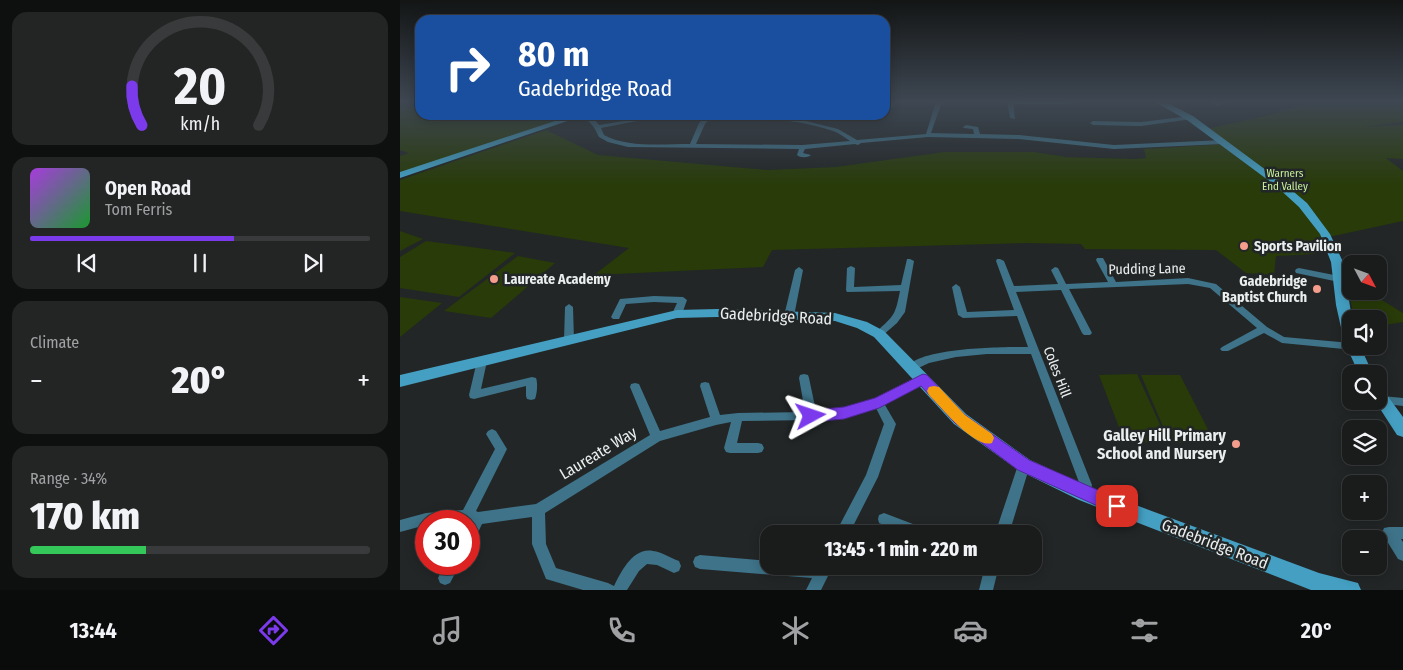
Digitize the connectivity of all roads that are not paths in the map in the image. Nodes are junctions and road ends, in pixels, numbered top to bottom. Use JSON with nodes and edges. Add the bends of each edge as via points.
{"nodes":[{"id":1,"x":538,"y":130,"type":"edge"},
{"id":2,"x":599,"y":130,"type":"edge"},
{"id":3,"x":699,"y":130,"type":"edge"},
{"id":4,"x":834,"y":130,"type":"edge"},
{"id":5,"x":930,"y":130,"type":"edge"},
{"id":6,"x":976,"y":130,"type":"edge"},
{"id":7,"x":1206,"y":130,"type":"edge"},
{"id":8,"x":928,"y":135,"type":"junction"},
{"id":9,"x":977,"y":136,"type":"junction"},
{"id":10,"x":1223,"y":142,"type":"junction"},
{"id":11,"x":858,"y":143,"type":"junction"},
{"id":12,"x":693,"y":145,"type":"junction"},
{"id":13,"x":802,"y":147,"type":"junction"},
{"id":14,"x":808,"y":155,"type":"dead end"},
{"id":15,"x":400,"y":175,"type":"edge"},
{"id":16,"x":1100,"y":260,"type":"dead end"},
{"id":17,"x":910,"y":261,"type":"dead end"},
{"id":18,"x":1000,"y":261,"type":"dead end"},
{"id":19,"x":850,"y":268,"type":"dead end"},
{"id":20,"x":800,"y":270,"type":"dead end"},
{"id":21,"x":1055,"y":270,"type":"dead end"},
{"id":22,"x":1299,"y":271,"type":"dead end"},
{"id":23,"x":1339,"y":279,"type":"junction"},
{"id":24,"x":1113,"y":284,"type":"junction"},
{"id":25,"x":1064,"y":286,"type":"junction"},
{"id":26,"x":956,"y":287,"type":"dead end"},
{"id":27,"x":905,"y":288,"type":"junction"},
{"id":28,"x":1012,"y":289,"type":"junction"},
{"id":29,"x":569,"y":307,"type":"dead end"},
{"id":30,"x":1343,"y":310,"type":"edge"},
{"id":31,"x":1021,"y":313,"type":"junction"},
{"id":32,"x":677,"y":314,"type":"junction"},
{"id":33,"x":789,"y":316,"type":"junction"},
{"id":34,"x":616,"y":318,"type":"dead end"},
{"id":35,"x":1264,"y":329,"type":"junction"},
{"id":36,"x":1087,"y":333,"type":"dead end"},
{"id":37,"x":879,"y":334,"type":"junction"},
{"id":38,"x":569,"y":340,"type":"junction"},
{"id":39,"x":1342,"y":344,"type":"edge"},
{"id":40,"x":1225,"y":349,"type":"dead end"},
{"id":41,"x":1034,"y":350,"type":"junction"},
{"id":42,"x":482,"y":361,"type":"junction"},
{"id":43,"x":917,"y":373,"type":"junction"},
{"id":44,"x":804,"y":378,"type":"dead end"},
{"id":45,"x":400,"y":382,"type":"edge"},
{"id":46,"x":705,"y":386,"type":"dead end"},
{"id":47,"x":635,"y":388,"type":"dead end"},
{"id":48,"x":531,"y":396,"type":"dead end"},
{"id":49,"x":1387,"y":399,"type":"edge"},
{"id":50,"x":1403,"y":402,"type":"edge"},
{"id":51,"x":879,"y":403,"type":"junction"},
{"id":52,"x":1387,"y":407,"type":"edge"},
{"id":53,"x":811,"y":416,"type":"junction"},
{"id":54,"x":738,"y":417,"type":"junction"},
{"id":55,"x":716,"y":420,"type":"junction"},
{"id":56,"x":1403,"y":430,"type":"edge"},
{"id":57,"x":492,"y":434,"type":"dead end"},
{"id":58,"x":657,"y":438,"type":"junction"},
{"id":59,"x":758,"y":448,"type":"dead end"},
{"id":60,"x":1024,"y":465,"type":"junction"},
{"id":61,"x":1085,"y":494,"type":"junction"},
{"id":62,"x":476,"y":510,"type":"edge"},
{"id":63,"x":538,"y":510,"type":"junction"},
{"id":64,"x":480,"y":516,"type":"edge"},
{"id":65,"x":884,"y":519,"type":"dead end"},
{"id":66,"x":415,"y":522,"type":"edge"},
{"id":67,"x":847,"y":525,"type":"edge"},
{"id":68,"x":899,"y":525,"type":"edge"},
{"id":69,"x":1005,"y":525,"type":"edge"},
{"id":70,"x":400,"y":526,"type":"edge"},
{"id":71,"x":1403,"y":533,"type":"edge"},
{"id":72,"x":1403,"y":554,"type":"edge"},
{"id":73,"x":700,"y":562,"type":"dead end"},
{"id":74,"x":760,"y":565,"type":"edge"},
{"id":75,"x":674,"y":566,"type":"dead end"},
{"id":76,"x":447,"y":575,"type":"edge"},
{"id":77,"x":821,"y":575,"type":"edge"},
{"id":78,"x":990,"y":575,"type":"edge"},
{"id":79,"x":445,"y":578,"type":"dead end"},
{"id":80,"x":608,"y":590,"type":"edge"},
{"id":81,"x":619,"y":590,"type":"edge"},
{"id":82,"x":813,"y":590,"type":"edge"},
{"id":83,"x":986,"y":590,"type":"edge"},
{"id":84,"x":1351,"y":590,"type":"edge"}],
"edges":[{"from":1,"to":15,"type":"street"},
{"from":2,"to":12,"type":"street","via":[[610,141],[628,145]]},
{"from":3,"to":12,"type":"street"},
{"from":4,"to":11,"type":"street"},
{"from":5,"to":8,"type":"street"},
{"from":6,"to":9,"type":"street"},
{"from":7,"to":10,"type":"street"},
{"from":8,"to":9,"type":"street"},
{"from":8,"to":11,"type":"street"},
{"from":9,"to":10,"type":"street","via":[[1114,147]]},
{"from":10,"to":23,"type":"street","via":[[1304,205],[1333,250]]},
{"from":11,"to":13,"type":"street"},
{"from":12,"to":13,"type":"street"},
{"from":13,"to":14,"type":"street","via":[[800,155]]},
{"from":16,"to":24,"type":"street"},
{"from":17,"to":27,"type":"street"},
{"from":18,"to":28,"type":"street","name":"Coles Hill"},
{"from":19,"to":27,"type":"street","via":[[850,290]]},
{"from":20,"to":33,"type":"street"},
{"from":21,"to":25,"type":"street"},
{"from":22,"to":23,"type":"street"},
{"from":23,"to":30,"type":"street"},
{"from":24,"to":25,"type":"street","name":"Pudding Lane"},
{"from":24,"to":35,"type":"street","name":"Pudding Lane","via":[[1188,281],[1213,286]]},
{"from":25,"to":28,"type":"street","name":"Pudding Lane"},
{"from":25,"to":36,"type":"street"},
{"from":26,"to":31,"type":"street","via":[[963,315]]},
{"from":27,"to":37,"type":"street","via":[[900,312]]},
{"from":28,"to":31,"type":"street","name":"Coles Hill"},
{"from":29,"to":38,"type":"street"},
{"from":31,"to":41,"type":"street","name":"Coles Hill"},
{"from":32,"to":33,"type":"street","name":"Gadebridge Road"},
{"from":32,"to":34,"type":"street","via":[[683,300],[678,298],[623,301]]},
{"from":32,"to":38,"type":"street","name":"Gadebridge Road"},
{"from":33,"to":37,"type":"street","name":"Gadebridge Road","via":[[836,318],[862,325]]},
{"from":35,"to":39,"type":"street","name":"Pudding Lane","via":[[1277,338],[1292,342]]},
{"from":35,"to":40,"type":"street"},
{"from":37,"to":43,"type":"street","name":"Gadebridge Road"},
{"from":38,"to":42,"type":"street","name":"Gadebridge Road"},
{"from":41,"to":43,"type":"street","name":"Laureate Way","via":[[942,356]]},
{"from":41,"to":61,"type":"street","name":"Coles Hill","via":[[1086,485]]},
{"from":42,"to":45,"type":"street","name":"Gadebridge Road"},
{"from":42,"to":48,"type":"street","via":[[474,395],[532,381]]},
{"from":43,"to":51,"type":"street","name":"Laureate Way"},
{"from":43,"to":60,"type":"street","name":"Gadebridge Road","via":[[960,419]]},
{"from":44,"to":53,"type":"street"},
{"from":46,"to":55,"type":"street"},
{"from":47,"to":58,"type":"street"},
{"from":49,"to":50,"type":"street"},
{"from":51,"to":53,"type":"street","name":"Laureate Way","via":[[844,413]]},
{"from":51,"to":67,"type":"street","via":[[890,424],[872,476]]},
{"from":52,"to":56,"type":"street"},
{"from":53,"to":54,"type":"street","name":"Laureate Way"},
{"from":54,"to":55,"type":"street","name":"Laureate Way"},
{"from":54,"to":59,"type":"street","via":[[730,448]]},
{"from":55,"to":58,"type":"street","name":"Laureate Way"},
{"from":57,"to":62,"type":"street","via":[[501,449]]},
{"from":58,"to":63,"type":"street","name":"Laureate Way"},
{"from":60,"to":61,"type":"street","name":"Gadebridge Road"},
{"from":60,"to":69,"type":"street"},
{"from":61,"to":84,"type":"street","name":"Gadebridge Road","via":[[1319,584]]},
{"from":63,"to":64,"type":"street","name":"Laureate Way"},
{"from":63,"to":80,"type":"street","via":[[539,544],[551,574]]},
{"from":65,"to":68,"type":"street"},
{"from":66,"to":70,"type":"street","name":"Laureate Way"},
{"from":71,"to":72,"type":"street","via":[[1389,533]]},
{"from":73,"to":74,"type":"street"},
{"from":75,"to":81,"type":"street","via":[[645,557]]},
{"from":76,"to":79,"type":"street"},
{"from":77,"to":82,"type":"street"},
{"from":78,"to":83,"type":"street"}]}
